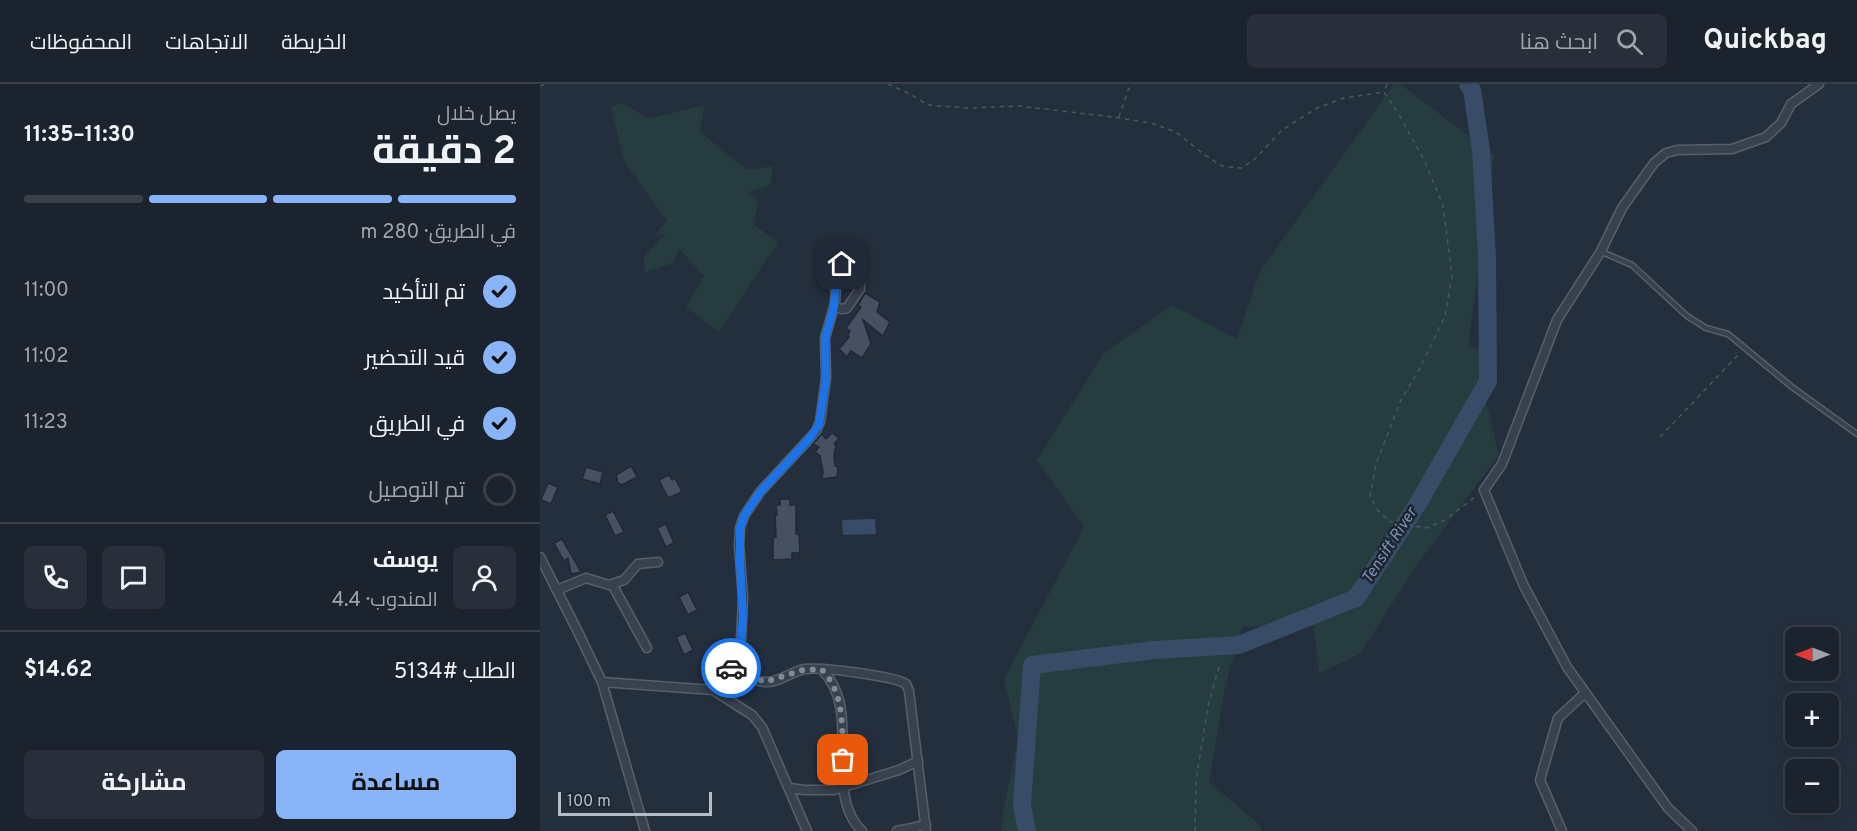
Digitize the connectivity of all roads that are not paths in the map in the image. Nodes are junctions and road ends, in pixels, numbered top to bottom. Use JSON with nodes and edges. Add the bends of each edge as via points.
{"nodes":[{"id":1,"x":1819,"y":84,"type":"edge"},
{"id":2,"x":1601,"y":251,"type":"junction"},
{"id":3,"x":834,"y":307,"type":"junction"},
{"id":4,"x":1857,"y":434,"type":"edge"},
{"id":5,"x":540,"y":557,"type":"edge"},
{"id":6,"x":658,"y":562,"type":"dead end"},
{"id":7,"x":609,"y":585,"type":"junction"},
{"id":8,"x":556,"y":590,"type":"junction"},
{"id":9,"x":647,"y":648,"type":"dead end"},
{"id":10,"x":731,"y":668,"type":"junction"},
{"id":11,"x":821,"y":669,"type":"junction"},
{"id":12,"x":602,"y":682,"type":"junction"},
{"id":13,"x":718,"y":692,"type":"junction"},
{"id":14,"x":1585,"y":693,"type":"junction"},
{"id":15,"x":918,"y":761,"type":"junction"},
{"id":16,"x":790,"y":788,"type":"junction"},
{"id":17,"x":843,"y":789,"type":"junction"},
{"id":18,"x":926,"y":828,"type":"edge"},
{"id":19,"x":645,"y":831,"type":"edge"},
{"id":20,"x":807,"y":831,"type":"edge"},
{"id":21,"x":862,"y":831,"type":"edge"},
{"id":22,"x":897,"y":831,"type":"edge"},
{"id":23,"x":1562,"y":831,"type":"edge"},
{"id":24,"x":1692,"y":831,"type":"edge"}],
"edges":[{"from":1,"to":2,"type":"street","via":[[1791,104],[1781,123],[1766,136],[1732,149],[1666,153],[1654,163],[1622,208]]},
{"from":2,"to":4,"type":"lane","via":[[1632,265],[1687,316],[1706,328],[1728,334]]},
{"from":2,"to":14,"type":"street","via":[[1557,320],[1502,464],[1484,490],[1531,599]]},
{"from":3,"to":3,"type":"street","via":[[837,266],[854,266],[860,273],[860,289],[847,308]]},
{"from":3,"to":10,"type":"street","via":[[825,338],[826,378],[819,425],[760,492],[740,528],[743,616],[741,640]]},
{"from":5,"to":8,"type":"street"},
{"from":6,"to":7,"type":"street","via":[[638,564],[624,580]]},
{"from":7,"to":8,"type":"street","via":[[585,578]]},
{"from":7,"to":9,"type":"street"},
{"from":8,"to":12,"type":"street"},
{"from":10,"to":11,"type":"street","via":[[765,682],[803,670]]},
{"from":10,"to":13,"type":"street"},
{"from":11,"to":15,"type":"street","via":[[895,679],[906,684]]},
{"from":11,"to":17,"type":"street","via":[[834,684],[840,709]]},
{"from":12,"to":13,"type":"street"},
{"from":12,"to":19,"type":"street"},
{"from":13,"to":16,"type":"street","via":[[758,721]]},
{"from":14,"to":23,"type":"street","via":[[1558,718],[1540,780]]},
{"from":14,"to":24,"type":"street","via":[[1668,808]]},
{"from":15,"to":17,"type":"street"},
{"from":15,"to":18,"type":"street"},
{"from":16,"to":17,"type":"street"},
{"from":16,"to":20,"type":"street"},
{"from":17,"to":21,"type":"street","via":[[851,817]]},
{"from":18,"to":22,"type":"street"}]}
